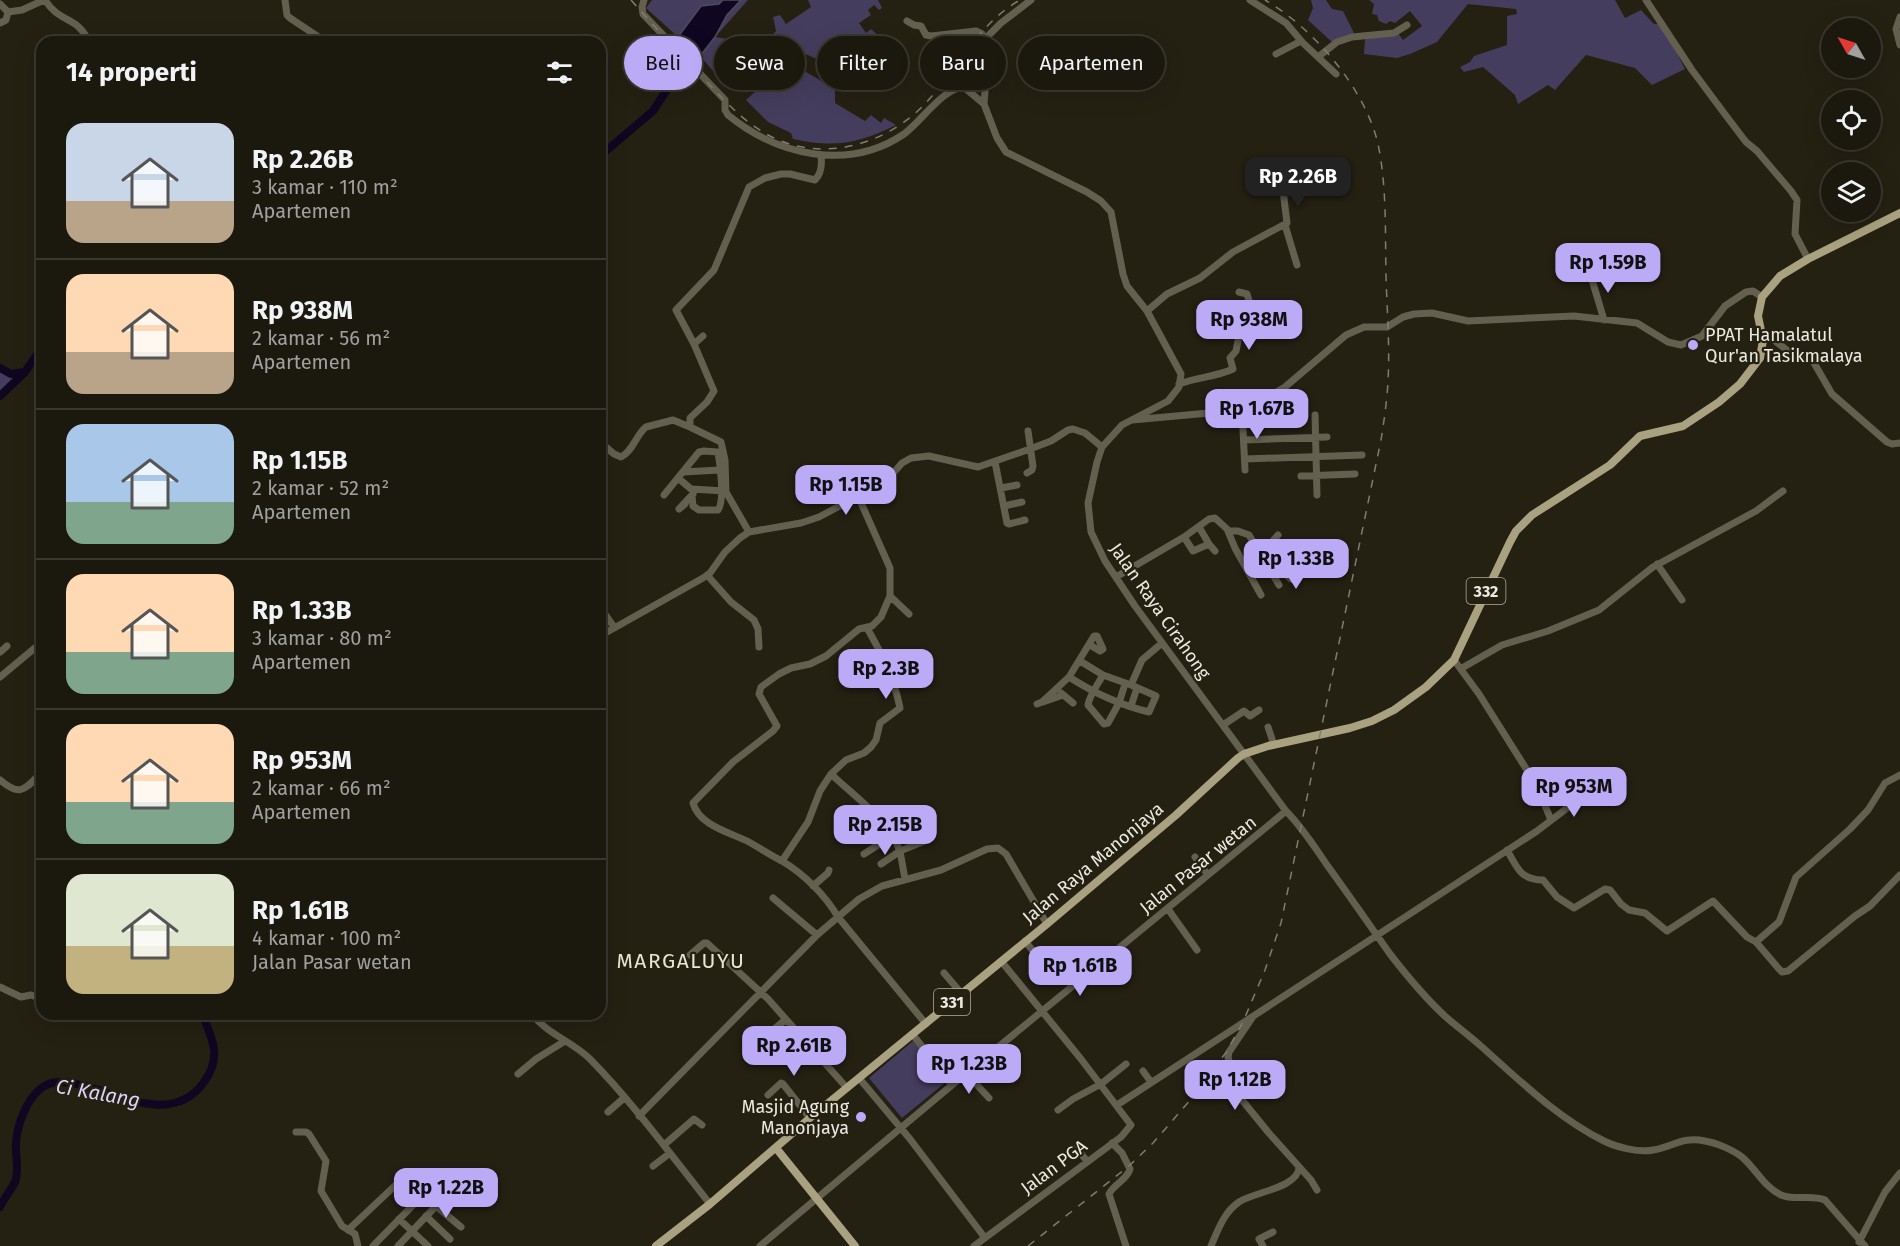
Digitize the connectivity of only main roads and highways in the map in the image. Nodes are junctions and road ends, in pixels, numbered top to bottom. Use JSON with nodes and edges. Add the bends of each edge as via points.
{"nodes":[{"id":1,"x":1900,"y":213,"type":"edge"},
{"id":2,"x":1244,"y":754,"type":"joint"},
{"id":3,"x":776,"y":1148,"type":"junction"},
{"id":4,"x":656,"y":1246,"type":"edge"},
{"id":5,"x":855,"y":1246,"type":"edge"}],
"edges":[{"from":1,"to":2,"type":"main road","number":"332","via":[[1780,276],[1762,297],[1758,316],[1763,340],[1760,358],[1740,384],[1722,399],[1683,426],[1640,436],[1610,465],[1532,515],[1510,542],[1454,660],[1426,687],[1380,718]]},
{"from":2,"to":3,"type":"main road","name":"Jalan Raya Manonjaya","number":"331","via":[[1047,924]]},
{"from":3,"to":4,"type":"main road","name":"Jalan Raya Manonjaya","number":"331"},
{"from":3,"to":5,"type":"main road"}]}
